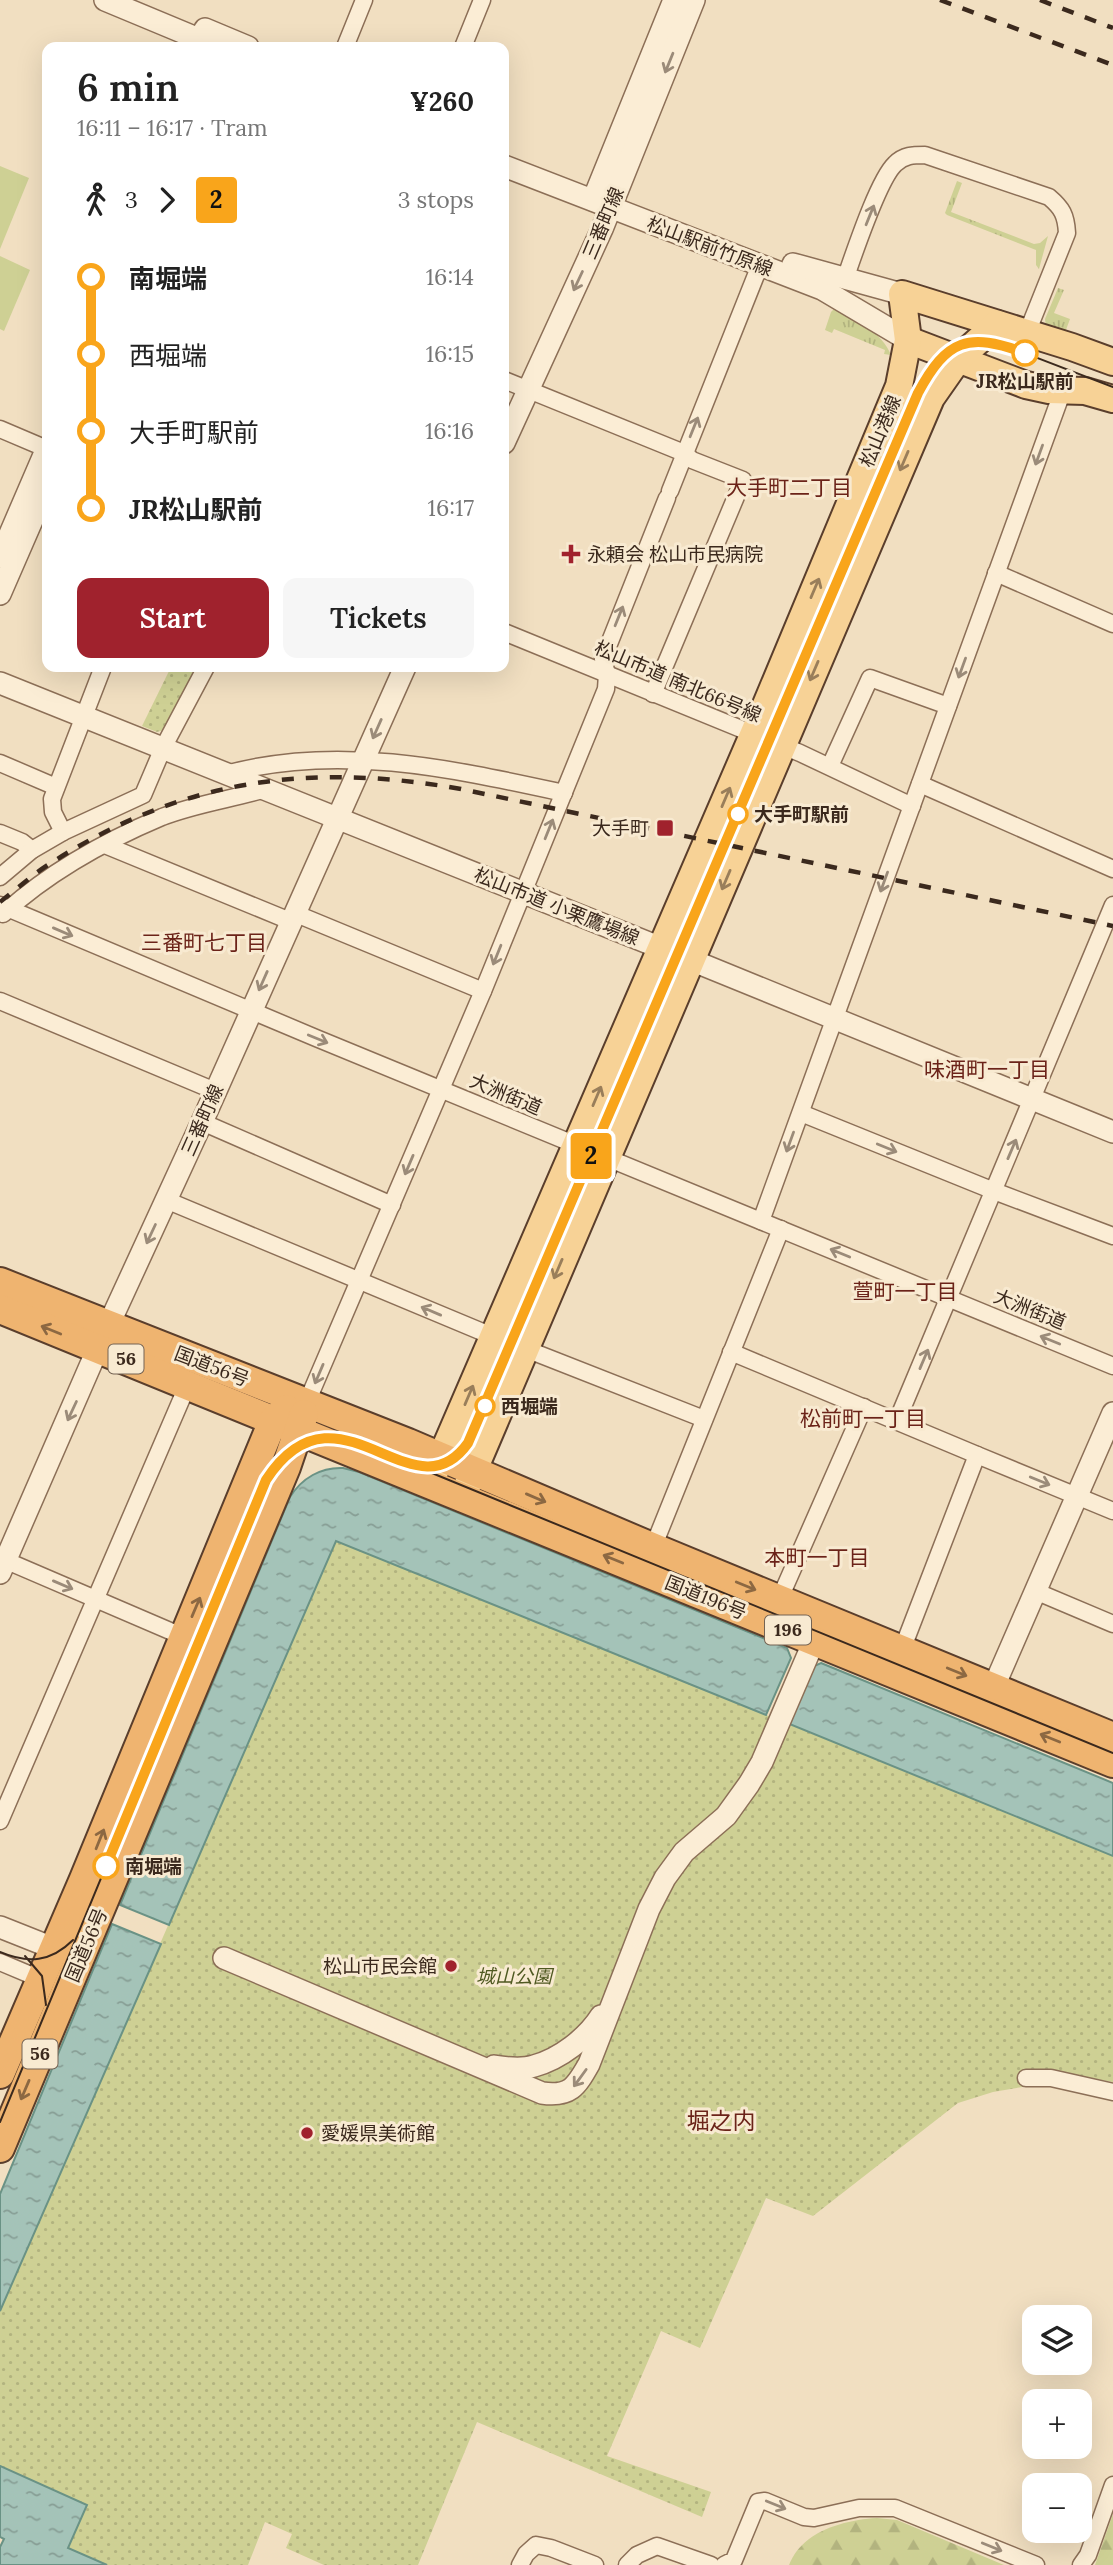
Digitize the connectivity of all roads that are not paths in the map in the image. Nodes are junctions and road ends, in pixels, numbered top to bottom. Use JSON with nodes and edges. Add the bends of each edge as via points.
{"nodes":[{"id":1,"x":105,"y":0,"type":"edge"},
{"id":2,"x":135,"y":0,"type":"edge"},
{"id":3,"x":363,"y":0,"type":"edge"},
{"id":4,"x":482,"y":0,"type":"edge"},
{"id":5,"x":674,"y":0,"type":"edge"},
{"id":6,"x":694,"y":0,"type":"edge"},
{"id":7,"x":223,"y":42,"type":"edge"},
{"id":8,"x":225,"y":42,"type":"edge"},
{"id":9,"x":347,"y":42,"type":"edge"},
{"id":10,"x":465,"y":42,"type":"edge"},
{"id":11,"x":509,"y":155,"type":"edge"},
{"id":12,"x":509,"y":168,"type":"edge"},
{"id":13,"x":604,"y":198,"type":"junction"},
{"id":14,"x":762,"y":260,"type":"junction"},
{"id":15,"x":845,"y":279,"type":"junction"},
{"id":16,"x":902,"y":294,"type":"junction"},
{"id":17,"x":998,"y":324,"type":"junction"},
{"id":18,"x":1027,"y":333,"type":"junction"},
{"id":19,"x":908,"y":340,"type":"junction"},
{"id":20,"x":1072,"y":346,"type":"junction"},
{"id":21,"x":958,"y":358,"type":"junction"},
{"id":22,"x":1113,"y":362,"type":"edge"},
{"id":23,"x":509,"y":382,"type":"edge"},
{"id":24,"x":528,"y":390,"type":"junction"},
{"id":25,"x":1063,"y":390,"type":"junction"},
{"id":26,"x":1113,"y":399,"type":"edge"},
{"id":27,"x":0,"y":429,"type":"edge"},
{"id":28,"x":509,"y":432,"type":"edge"},
{"id":29,"x":42,"y":446,"type":"edge"},
{"id":30,"x":684,"y":453,"type":"junction"},
{"id":31,"x":42,"y":460,"type":"edge"},
{"id":32,"x":42,"y":497,"type":"edge"},
{"id":33,"x":0,"y":557,"type":"edge"},
{"id":34,"x":996,"y":573,"type":"junction"},
{"id":35,"x":0,"y":594,"type":"edge"},
{"id":36,"x":1113,"y":624,"type":"edge"},
{"id":37,"x":509,"y":634,"type":"edge"},
{"id":38,"x":101,"y":672,"type":"edge"},
{"id":39,"x":203,"y":672,"type":"edge"},
{"id":40,"x":403,"y":672,"type":"edge"},
{"id":41,"x":607,"y":674,"type":"junction"},
{"id":42,"x":0,"y":683,"type":"edge"},
{"id":43,"x":653,"y":694,"type":"junction"},
{"id":44,"x":948,"y":706,"type":"junction"},
{"id":45,"x":83,"y":717,"type":"junction"},
{"id":46,"x":752,"y":735,"type":"junction"},
{"id":47,"x":781,"y":747,"type":"junction"},
{"id":48,"x":163,"y":748,"type":"junction"},
{"id":49,"x":364,"y":759,"type":"junction"},
{"id":50,"x":0,"y":764,"type":"edge"},
{"id":51,"x":830,"y":766,"type":"junction"},
{"id":52,"x":226,"y":774,"type":"junction"},
{"id":53,"x":920,"y":783,"type":"junction"},
{"id":54,"x":55,"y":787,"type":"junction"},
{"id":55,"x":266,"y":789,"type":"junction"},
{"id":56,"x":564,"y":793,"type":"junction"},
{"id":57,"x":912,"y":807,"type":"junction"},
{"id":58,"x":338,"y":817,"type":"junction"},
{"id":59,"x":63,"y":832,"type":"junction"},
{"id":60,"x":0,"y":833,"type":"edge"},
{"id":61,"x":105,"y":845,"type":"junction"},
{"id":62,"x":32,"y":850,"type":"junction"},
{"id":63,"x":1113,"y":869,"type":"edge"},
{"id":64,"x":0,"y":877,"type":"edge"},
{"id":65,"x":523,"y":892,"type":"junction"},
{"id":66,"x":1113,"y":905,"type":"edge"},
{"id":67,"x":3,"y":910,"type":"edge"},
{"id":68,"x":292,"y":917,"type":"junction"},
{"id":69,"x":0,"y":929,"type":"edge"},
{"id":70,"x":1107,"y":937,"type":"edge"},
{"id":71,"x":660,"y":948,"type":"junction"},
{"id":72,"x":691,"y":960,"type":"junction"},
{"id":73,"x":483,"y":991,"type":"junction"},
{"id":74,"x":0,"y":1001,"type":"edge"},
{"id":75,"x":250,"y":1010,"type":"junction"},
{"id":76,"x":835,"y":1018,"type":"junction"},
{"id":77,"x":441,"y":1089,"type":"junction"},
{"id":78,"x":215,"y":1091,"type":"junction"},
{"id":79,"x":1032,"y":1099,"type":"junction"},
{"id":80,"x":801,"y":1113,"type":"junction"},
{"id":81,"x":202,"y":1122,"type":"junction"},
{"id":82,"x":1113,"y":1132,"type":"edge"},
{"id":83,"x":576,"y":1145,"type":"junction"},
{"id":84,"x":605,"y":1157,"type":"junction"},
{"id":85,"x":994,"y":1191,"type":"junction"},
{"id":86,"x":166,"y":1200,"type":"junction"},
{"id":87,"x":392,"y":1205,"type":"junction"},
{"id":88,"x":761,"y":1221,"type":"junction"},
{"id":89,"x":781,"y":1229,"type":"junction"},
{"id":90,"x":1113,"y":1236,"type":"edge"},
{"id":91,"x":359,"y":1281,"type":"junction"},
{"id":92,"x":0,"y":1282,"type":"edge"},
{"id":93,"x":949,"y":1299,"type":"junction"},
{"id":94,"x":0,"y":1309,"type":"edge"},
{"id":95,"x":494,"y":1336,"type":"junction"},
{"id":96,"x":103,"y":1337,"type":"junction"},
{"id":97,"x":526,"y":1348,"type":"junction"},
{"id":98,"x":732,"y":1352,"type":"junction"},
{"id":99,"x":1113,"y":1366,"type":"edge"},
{"id":100,"x":188,"y":1384,"type":"junction"},
{"id":101,"x":307,"y":1402,"type":"junction"},
{"id":102,"x":864,"y":1407,"type":"junction"},
{"id":103,"x":1113,"y":1413,"type":"edge"},
{"id":104,"x":704,"y":1419,"type":"junction"},
{"id":105,"x":897,"y":1421,"type":"junction"},
{"id":106,"x":286,"y":1426,"type":"junction"},
{"id":107,"x":338,"y":1447,"type":"junction"},
{"id":108,"x":977,"y":1455,"type":"junction"},
{"id":109,"x":442,"y":1458,"type":"junction"},
{"id":110,"x":286,"y":1467,"type":"junction"},
{"id":111,"x":474,"y":1471,"type":"junction"},
{"id":112,"x":429,"y":1485,"type":"junction"},
{"id":113,"x":1077,"y":1496,"type":"junction"},
{"id":114,"x":462,"y":1498,"type":"junction"},
{"id":115,"x":1113,"y":1511,"type":"edge"},
{"id":116,"x":648,"y":1559,"type":"junction"},
{"id":117,"x":2,"y":1564,"type":"edge"},
{"id":118,"x":1035,"y":1591,"type":"junction"},
{"id":119,"x":95,"y":1599,"type":"junction"},
{"id":120,"x":775,"y":1611,"type":"junction"},
{"id":121,"x":1113,"y":1624,"type":"edge"},
{"id":122,"x":183,"y":1637,"type":"junction"},
{"id":123,"x":814,"y":1641,"type":"junction"},
{"id":124,"x":209,"y":1648,"type":"junction"},
{"id":125,"x":897,"y":1662,"type":"junction"},
{"id":126,"x":989,"y":1699,"type":"junction"},
{"id":127,"x":1113,"y":1737,"type":"edge"},
{"id":128,"x":1113,"y":1763,"type":"edge"},
{"id":129,"x":0,"y":1821,"type":"edge"},
{"id":130,"x":0,"y":1927,"type":"edge"},
{"id":131,"x":54,"y":1948,"type":"junction"},
{"id":132,"x":224,"y":1958,"type":"dead end"},
{"id":133,"x":80,"y":1959,"type":"junction"},
{"id":134,"x":0,"y":1962,"type":"edge"},
{"id":135,"x":40,"y":1979,"type":"junction"},
{"id":136,"x":66,"y":1991,"type":"junction"},
{"id":137,"x":615,"y":1993,"type":"junction"},
{"id":138,"x":478,"y":2064,"type":"junction"},
{"id":139,"x":533,"y":2067,"type":"junction"},
{"id":140,"x":0,"y":2074,"type":"edge"},
{"id":141,"x":1026,"y":2078,"type":"dead end"},
{"id":142,"x":1113,"y":2092,"type":"edge"},
{"id":143,"x":542,"y":2093,"type":"junction"},
{"id":144,"x":0,"y":2148,"type":"edge"},
{"id":145,"x":1113,"y":2485,"type":"edge"},
{"id":146,"x":520,"y":2565,"type":"edge"},
{"id":147,"x":595,"y":2565,"type":"edge"},
{"id":148,"x":627,"y":2565,"type":"edge"},
{"id":149,"x":711,"y":2565,"type":"edge"},
{"id":150,"x":724,"y":2565,"type":"edge"},
{"id":151,"x":1036,"y":2565,"type":"edge"},
{"id":152,"x":1081,"y":2565,"type":"edge"}],
"edges":[{"from":1,"to":7,"type":"street"},
{"from":2,"to":8,"type":"street"},
{"from":3,"to":9,"type":"street"},
{"from":4,"to":10,"type":"street"},
{"from":5,"to":13,"type":"street","name":"三番町線"},
{"from":6,"to":13,"type":"street","name":"三番町線","one_way":true},
{"from":11,"to":13,"type":"street","name":"松山駅前竹原線"},
{"from":12,"to":13,"type":"street","name":"松山駅前竹原線"},
{"from":13,"to":14,"type":"street","name":"松山駅前竹原線"},
{"from":13,"to":24,"type":"street","name":"三番町線","one_way":true},
{"from":14,"to":15,"type":"street","name":"松山駅前竹原線"},
{"from":14,"to":19,"type":"street","name":"松山駅前竹原線"},
{"from":30,"to":14,"type":"street","one_way":true},
{"from":15,"to":16,"type":"street","name":"松山駅前竹原線"},
{"from":15,"to":18,"type":"street","one_way":true,"via":[[895,164],[910,155],[925,156],[1049,197],[1061,207],[1067,233]]},
{"from":15,"to":19,"type":"street"},
{"from":16,"to":17,"type":"main road"},
{"from":16,"to":19,"type":"main road","name":"松山港線"},
{"from":17,"to":18,"type":"main road"},
{"from":17,"to":21,"type":"main road","name":"松山港線"},
{"from":18,"to":20,"type":"main road"},
{"from":18,"to":21,"type":"main road"},
{"from":19,"to":21,"type":"main road"},
{"from":46,"to":19,"type":"main road","name":"松山港線","one_way":true,"via":[[899,386]]},
{"from":20,"to":22,"type":"main road"},
{"from":20,"to":25,"type":"main road"},
{"from":21,"to":25,"type":"main road","via":[[1026,385]]},
{"from":21,"to":47,"type":"main road","name":"松山港線","one_way":true,"via":[[931,398]]},
{"from":23,"to":24,"type":"street"},
{"from":24,"to":28,"type":"street","name":"三番町線"},
{"from":24,"to":30,"type":"street"},
{"from":25,"to":26,"type":"main road"},
{"from":25,"to":34,"type":"street","one_way":true},
{"from":27,"to":29,"type":"street"},
{"from":41,"to":30,"type":"street","one_way":true,"via":[[603,659]]},
{"from":30,"to":43,"type":"street","via":[[743,480]]},
{"from":31,"to":33,"type":"street"},
{"from":32,"to":35,"type":"street"},
{"from":34,"to":36,"type":"street"},
{"from":34,"to":44,"type":"street","one_way":true},
{"from":37,"to":41,"type":"street","name":"松山市道 南北66号線"},
{"from":38,"to":45,"type":"street"},
{"from":39,"to":48,"type":"street"},
{"from":40,"to":49,"type":"street","name":"三番町線","one_way":true},
{"from":41,"to":43,"type":"street","name":"松山市道 南北66号線"},
{"from":41,"to":56,"type":"street","via":[[606,689]]},
{"from":42,"to":45,"type":"street","name":"松山市道 小栗鷹場線"},
{"from":43,"to":46,"type":"street","name":"松山市道 南北66号線"},
{"from":44,"to":51,"type":"street","via":[[870,678]]},
{"from":44,"to":53,"type":"street"},
{"from":45,"to":48,"type":"street","name":"松山市道 小栗鷹場線"},
{"from":45,"to":54,"type":"street"},
{"from":46,"to":47,"type":"street","name":"松山市道 南北66号線"},
{"from":71,"to":46,"type":"main road","name":"松山港線","one_way":true},
{"from":47,"to":51,"type":"street","name":"松山市道 南北66号線"},
{"from":47,"to":72,"type":"main road","name":"松山港線","one_way":true},
{"from":48,"to":52,"type":"street","name":"松山市道 小栗鷹場線"},
{"from":48,"to":59,"type":"street","via":[[143,795]]},
{"from":49,"to":52,"type":"street","via":[[305,760]]},
{"from":49,"to":56,"type":"street","via":[[464,772]]},
{"from":49,"to":58,"type":"street","name":"三番町線"},
{"from":50,"to":54,"type":"street"},
{"from":51,"to":57,"type":"street","name":"松山市道 南北66号線"},
{"from":52,"to":55,"type":"street","name":"松山市道 小栗鷹場線"},
{"from":53,"to":57,"type":"street"},
{"from":53,"to":63,"type":"street"},
{"from":54,"to":59,"type":"street","via":[[52,812]]},
{"from":55,"to":58,"type":"street","name":"松山市道 小栗鷹場線"},
{"from":55,"to":61,"type":"street","via":[[164,816]]},
{"from":65,"to":56,"type":"street","one_way":true},
{"from":57,"to":76,"type":"street","one_way":true},
{"from":58,"to":65,"type":"street","name":"松山市道 小栗鷹場線"},
{"from":58,"to":68,"type":"street","name":"三番町線"},
{"from":59,"to":62,"type":"street"},
{"from":60,"to":62,"type":"street"},
{"from":61,"to":67,"type":"street"},
{"from":61,"to":68,"type":"street"},
{"from":62,"to":64,"type":"street"},
{"from":65,"to":71,"type":"street","name":"松山市道 小栗鷹場線"},
{"from":65,"to":73,"type":"street","one_way":true},
{"from":66,"to":70,"type":"street"},
{"from":67,"to":69,"type":"street"},
{"from":67,"to":75,"type":"street","name":"大洲街道","one_way":true},
{"from":68,"to":73,"type":"street"},
{"from":68,"to":75,"type":"street","name":"三番町線","one_way":true},
{"from":70,"to":79,"type":"street"},
{"from":71,"to":72,"type":"street","name":"松山市道 小栗鷹場線"},
{"from":83,"to":71,"type":"main road","name":"松山港線","one_way":true},
{"from":72,"to":76,"type":"street","name":"松山市道 小栗鷹場線"},
{"from":72,"to":84,"type":"main road","name":"松山港線"},
{"from":73,"to":77,"type":"street"},
{"from":74,"to":78,"type":"street"},
{"from":75,"to":77,"type":"street","name":"大洲街道","one_way":true},
{"from":75,"to":78,"type":"street","name":"三番町線"},
{"from":76,"to":79,"type":"street","name":"松山市道 小栗鷹場線"},
{"from":76,"to":80,"type":"street"},
{"from":77,"to":83,"type":"street","name":"大洲街道"},
{"from":77,"to":87,"type":"street","one_way":true},
{"from":78,"to":81,"type":"street","name":"三番町線"},
{"from":79,"to":82,"type":"street","name":"松山市道 小栗鷹場線"},
{"from":85,"to":79,"type":"street","one_way":true},
{"from":80,"to":85,"type":"street","one_way":true},
{"from":80,"to":88,"type":"street","one_way":true},
{"from":81,"to":86,"type":"street","name":"三番町線"},
{"from":81,"to":87,"type":"street"},
{"from":83,"to":84,"type":"street","name":"大洲街道"},
{"from":83,"to":95,"type":"main road","name":"松山港線"},
{"from":84,"to":88,"type":"street","name":"大洲街道"},
{"from":84,"to":97,"type":"main road","name":"松山港線","one_way":true},
{"from":85,"to":90,"type":"street"},
{"from":85,"to":93,"type":"street"},
{"from":86,"to":91,"type":"street"},
{"from":86,"to":96,"type":"street","name":"三番町線","one_way":true},
{"from":87,"to":91,"type":"street"},
{"from":88,"to":89,"type":"street","name":"大洲街道"},
{"from":93,"to":89,"type":"street","name":"大洲街道","one_way":true},
{"from":89,"to":98,"type":"street"},
{"from":95,"to":91,"type":"street","one_way":true},
{"from":91,"to":101,"type":"street","one_way":true},
{"from":92,"to":96,"type":"highway","name":"国道56号","number":"56"},
{"from":99,"to":93,"type":"street","name":"大洲街道","one_way":true},
{"from":105,"to":93,"type":"street","one_way":true},
{"from":96,"to":94,"type":"highway","name":"国道56号","number":"56","one_way":true},
{"from":95,"to":97,"type":"street"},
{"from":109,"to":95,"type":"main road","name":"松山港線","one_way":true},
{"from":96,"to":100,"type":"highway","name":"国道56号","number":"56"},
{"from":96,"to":101,"type":"highway","name":"国道56号","number":"56"},
{"from":96,"to":117,"type":"street","name":"三番町線","one_way":true},
{"from":97,"to":104,"type":"street"},
{"from":97,"to":111,"type":"main road","name":"松山港線"},
{"from":98,"to":102,"type":"street"},
{"from":98,"to":104,"type":"street"},
{"from":100,"to":106,"type":"highway","name":"国道56号","number":"56"},
{"from":100,"to":119,"type":"street"},
{"from":101,"to":106,"type":"highway","via":[[289,1407]]},
{"from":101,"to":109,"type":"highway","name":"国道196号","number":"196"},
{"from":102,"to":105,"type":"street"},
{"from":102,"to":120,"type":"street"},
{"from":103,"to":113,"type":"street"},
{"from":104,"to":116,"type":"street"},
{"from":105,"to":108,"type":"street"},
{"from":106,"to":107,"type":"highway","name":"国道196号","number":"196"},
{"from":106,"to":110,"type":"highway","name":"国道56号","number":"56"},
{"from":122,"to":106,"type":"highway","name":"国道56号","number":"56","one_way":true},
{"from":107,"to":110,"type":"highway","via":[[313,1450]]},
{"from":107,"to":112,"type":"highway","name":"国道196号","number":"196"},
{"from":108,"to":113,"type":"street","one_way":true},
{"from":108,"to":125,"type":"street"},
{"from":109,"to":111,"type":"highway","name":"国道196号","number":"196"},
{"from":109,"to":112,"type":"main road","name":"松山港線"},
{"from":110,"to":124,"type":"highway","name":"国道56号","number":"56"},
{"from":111,"to":114,"type":"main road","name":"松山港線"},
{"from":111,"to":116,"type":"highway","name":"国道196号","number":"196","one_way":true},
{"from":112,"to":114,"type":"highway","name":"国道196号","number":"196"},
{"from":113,"to":115,"type":"street"},
{"from":113,"to":118,"type":"street"},
{"from":116,"to":114,"type":"highway","name":"国道196号","number":"196","one_way":true},
{"from":116,"to":120,"type":"highway","name":"国道196号","number":"196"},
{"from":117,"to":119,"type":"street","one_way":true},
{"from":118,"to":121,"type":"street"},
{"from":118,"to":126,"type":"street"},
{"from":119,"to":122,"type":"street"},
{"from":119,"to":129,"type":"street"},
{"from":120,"to":123,"type":"highway","name":"国道196号","number":"196"},
{"from":122,"to":124,"type":"street"},
{"from":131,"to":122,"type":"highway","name":"国道56号","number":"56","one_way":true},
{"from":123,"to":125,"type":"highway","name":"国道196号","number":"196"},
{"from":123,"to":137,"type":"street","via":[[762,1762],[726,1816],[684,1852],[665,1878]]},
{"from":124,"to":133,"type":"highway","name":"国道56号","number":"56"},
{"from":125,"to":126,"type":"highway","name":"国道196号","number":"196"},
{"from":126,"to":127,"type":"highway","name":"国道196号","number":"196"},
{"from":128,"to":126,"type":"highway","name":"国道196号","number":"196","one_way":true},
{"from":130,"to":131,"type":"street"},
{"from":131,"to":133,"type":"street"},
{"from":131,"to":135,"type":"highway","name":"国道56号","number":"56"},
{"from":132,"to":138,"type":"street"},
{"from":133,"to":136,"type":"highway","name":"国道56号","number":"56"},
{"from":134,"to":135,"type":"street"},
{"from":135,"to":136,"type":"street"},
{"from":135,"to":140,"type":"highway","name":"国道56号","number":"56"},
{"from":136,"to":144,"type":"highway","name":"国道56号","number":"56","one_way":true},
{"from":137,"to":139,"type":"street","via":[[593,2029],[573,2046]]},
{"from":137,"to":143,"type":"street","one_way":true,"via":[[580,2080],[568,2092]]},
{"from":138,"to":139,"type":"street"},
{"from":138,"to":143,"type":"street"},
{"from":139,"to":143,"type":"street","via":[[533,2085]]},
{"from":141,"to":142,"type":"street","via":[[1051,2078]]},
{"from":145,"to":152,"type":"street"},
{"from":146,"to":147,"type":"street","via":[[536,2545]]},
{"from":148,"to":149,"type":"street","via":[[657,2546]]},
{"from":150,"to":151,"type":"street","one_way":true,"via":[[734,2560],[758,2502],[765,2501],[814,2518],[859,2508],[895,2508]]}]}
